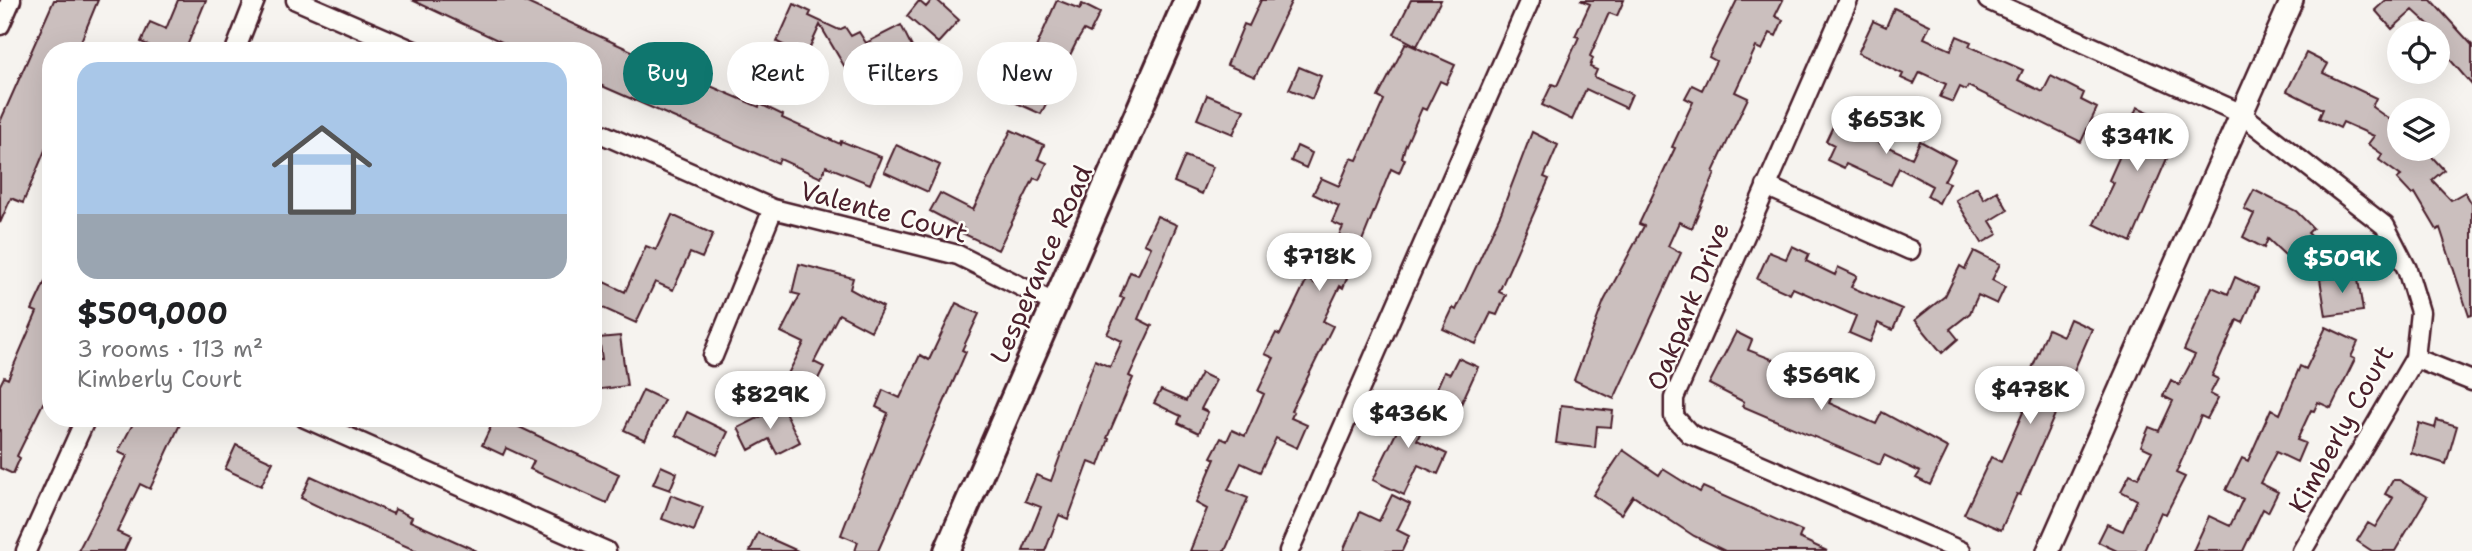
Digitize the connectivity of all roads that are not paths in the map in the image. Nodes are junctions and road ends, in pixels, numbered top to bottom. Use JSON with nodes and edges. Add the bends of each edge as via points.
{"nodes":[{"id":1,"x":11,"y":0,"type":"edge"},
{"id":2,"x":255,"y":0,"type":"edge"},
{"id":3,"x":296,"y":0,"type":"edge"},
{"id":4,"x":1187,"y":0,"type":"edge"},
{"id":5,"x":1530,"y":0,"type":"edge"},
{"id":6,"x":1848,"y":0,"type":"edge"},
{"id":7,"x":1988,"y":0,"type":"edge"},
{"id":8,"x":2292,"y":0,"type":"edge"},
{"id":9,"x":0,"y":25,"type":"edge"},
{"id":10,"x":239,"y":42,"type":"edge"},
{"id":11,"x":393,"y":42,"type":"edge"},
{"id":12,"x":2241,"y":113,"type":"junction"},
{"id":13,"x":602,"y":134,"type":"edge"},
{"id":14,"x":1766,"y":186,"type":"junction"},
{"id":15,"x":773,"y":209,"type":"junction"},
{"id":16,"x":1910,"y":250,"type":"dead end"},
{"id":17,"x":1056,"y":304,"type":"junction"},
{"id":18,"x":713,"y":355,"type":"dead end"},
{"id":19,"x":2414,"y":358,"type":"junction"},
{"id":20,"x":2472,"y":381,"type":"edge"},
{"id":21,"x":82,"y":427,"type":"edge"},
{"id":22,"x":325,"y":427,"type":"edge"},
{"id":23,"x":26,"y":551,"type":"edge"},
{"id":24,"x":606,"y":551,"type":"edge"},
{"id":25,"x":947,"y":551,"type":"edge"},
{"id":26,"x":1289,"y":551,"type":"edge"},
{"id":27,"x":1961,"y":551,"type":"edge"},
{"id":28,"x":2048,"y":551,"type":"edge"},
{"id":29,"x":2302,"y":551,"type":"edge"}],
"edges":[{"from":1,"to":9,"type":"street"},
{"from":2,"to":10,"type":"street"},
{"from":3,"to":11,"type":"street"},
{"from":4,"to":17,"type":"main road","name":"Lesperance Road"},
{"from":5,"to":26,"type":"street"},
{"from":6,"to":14,"type":"street","name":"Oakpark Drive"},
{"from":7,"to":12,"type":"street","name":"Kimberly Court"},
{"from":8,"to":12,"type":"street"},
{"from":12,"to":19,"type":"street","name":"Kimberly Court","via":[[2385,226],[2407,269],[2420,312]]},
{"from":12,"to":28,"type":"street"},
{"from":13,"to":15,"type":"street","name":"Valente Court"},
{"from":14,"to":16,"type":"street"},
{"from":14,"to":27,"type":"street","name":"Oakpark Drive","via":[[1674,398],[1674,417],[1690,434]]},
{"from":15,"to":17,"type":"street","name":"Valente Court","via":[[958,255]]},
{"from":15,"to":18,"type":"street","name":"Valente Court"},
{"from":17,"to":25,"type":"main road","name":"Lesperance Road"},
{"from":19,"to":20,"type":"street"},
{"from":19,"to":29,"type":"street","name":"Kimberly Court"},
{"from":21,"to":23,"type":"street"},
{"from":22,"to":24,"type":"street"}]}
